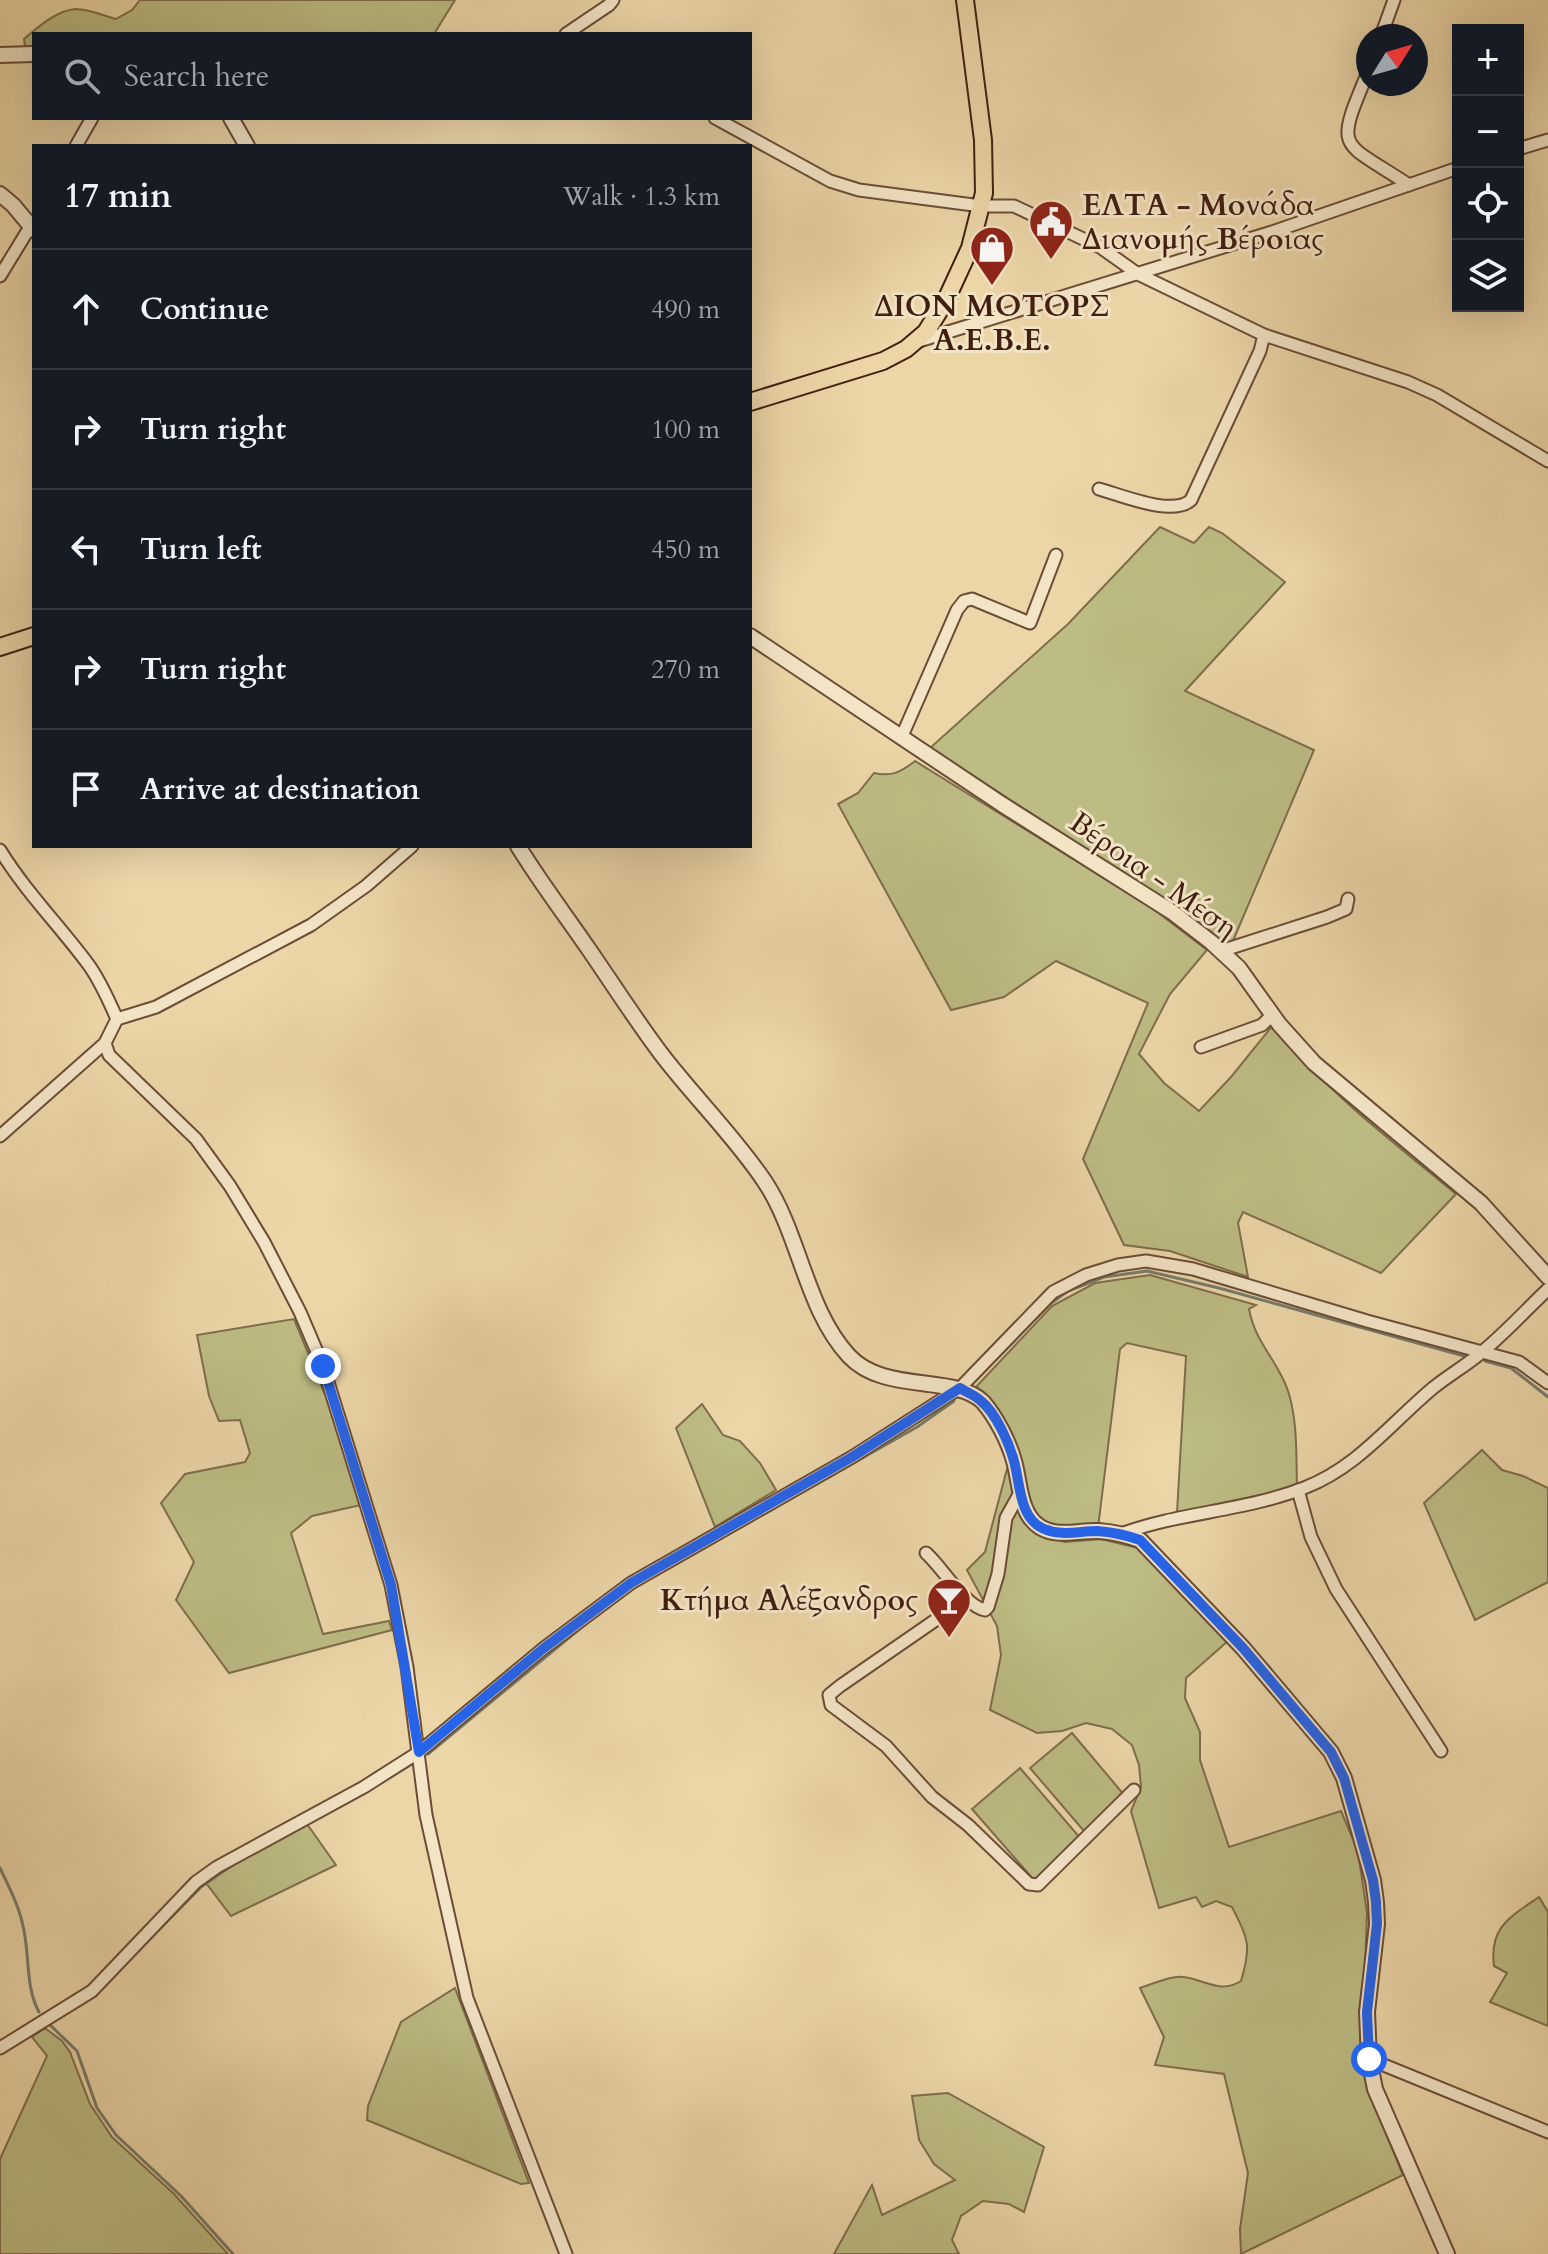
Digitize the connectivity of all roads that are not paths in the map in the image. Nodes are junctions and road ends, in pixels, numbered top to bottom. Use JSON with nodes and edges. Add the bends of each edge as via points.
{"nodes":[{"id":1,"x":613,"y":0,"type":"edge"},
{"id":2,"x":965,"y":0,"type":"edge"},
{"id":3,"x":1394,"y":0,"type":"edge"},
{"id":4,"x":1385,"y":24,"type":"edge"},
{"id":5,"x":569,"y":32,"type":"edge"},
{"id":6,"x":32,"y":54,"type":"edge"},
{"id":7,"x":0,"y":56,"type":"edge"},
{"id":8,"x":1358,"y":96,"type":"edge"},
{"id":9,"x":91,"y":120,"type":"edge"},
{"id":10,"x":232,"y":120,"type":"edge"},
{"id":11,"x":719,"y":120,"type":"edge"},
{"id":12,"x":1548,"y":140,"type":"edge"},
{"id":13,"x":77,"y":144,"type":"edge"},
{"id":14,"x":246,"y":144,"type":"edge"},
{"id":15,"x":1524,"y":147,"type":"edge"},
{"id":16,"x":1452,"y":170,"type":"edge"},
{"id":17,"x":1409,"y":185,"type":"junction"},
{"id":18,"x":0,"y":194,"type":"edge"},
{"id":19,"x":981,"y":206,"type":"junction"},
{"id":20,"x":32,"y":224,"type":"edge"},
{"id":21,"x":32,"y":227,"type":"edge"},
{"id":22,"x":1138,"y":274,"type":"junction"},
{"id":23,"x":0,"y":276,"type":"edge"},
{"id":24,"x":1264,"y":335,"type":"junction"},
{"id":25,"x":915,"y":342,"type":"junction"},
{"id":26,"x":752,"y":401,"type":"edge"},
{"id":27,"x":1548,"y":461,"type":"edge"},
{"id":28,"x":1099,"y":489,"type":"dead end"},
{"id":29,"x":1056,"y":555,"type":"dead end"},
{"id":30,"x":32,"y":637,"type":"edge"},
{"id":31,"x":752,"y":637,"type":"edge"},
{"id":32,"x":0,"y":647,"type":"edge"},
{"id":33,"x":902,"y":736,"type":"junction"},
{"id":34,"x":410,"y":848,"type":"edge"},
{"id":35,"x":519,"y":848,"type":"edge"},
{"id":36,"x":0,"y":850,"type":"edge"},
{"id":37,"x":1348,"y":899,"type":"dead end"},
{"id":38,"x":1221,"y":951,"type":"junction"},
{"id":39,"x":1273,"y":1014,"type":"junction"},
{"id":40,"x":117,"y":1019,"type":"junction"},
{"id":41,"x":105,"y":1043,"type":"junction"},
{"id":42,"x":1201,"y":1047,"type":"dead end"},
{"id":43,"x":0,"y":1136,"type":"edge"},
{"id":44,"x":1548,"y":1277,"type":"edge"},
{"id":45,"x":1548,"y":1289,"type":"edge"},
{"id":46,"x":1482,"y":1353,"type":"junction"},
{"id":47,"x":1548,"y":1383,"type":"edge"},
{"id":48,"x":960,"y":1388,"type":"junction"},
{"id":49,"x":1298,"y":1490,"type":"junction"},
{"id":50,"x":1021,"y":1491,"type":"junction"},
{"id":51,"x":1121,"y":1534,"type":"junction"},
{"id":52,"x":926,"y":1553,"type":"dead end"},
{"id":53,"x":966,"y":1599,"type":"junction"},
{"id":54,"x":1441,"y":1751,"type":"dead end"},
{"id":55,"x":419,"y":1752,"type":"junction"},
{"id":56,"x":1134,"y":1790,"type":"dead end"},
{"id":57,"x":0,"y":2035,"type":"edge"},
{"id":58,"x":12,"y":2039,"type":"junction"},
{"id":59,"x":0,"y":2048,"type":"edge"},
{"id":60,"x":1369,"y":2059,"type":"junction"},
{"id":61,"x":1548,"y":2132,"type":"edge"},
{"id":62,"x":566,"y":2254,"type":"edge"},
{"id":63,"x":1447,"y":2254,"type":"edge"}],
"edges":[{"from":1,"to":5,"type":"street"},
{"from":2,"to":19,"type":"main road","via":[[983,140]]},
{"from":3,"to":4,"type":"street"},
{"from":6,"to":7,"type":"street"},
{"from":8,"to":17,"type":"street","via":[[1347,121],[1347,139],[1356,152]]},
{"from":9,"to":13,"type":"street"},
{"from":10,"to":14,"type":"street"},
{"from":11,"to":19,"type":"street","via":[[830,181],[859,190]]},
{"from":12,"to":15,"type":"street"},
{"from":16,"to":17,"type":"street"},
{"from":17,"to":22,"type":"street"},
{"from":18,"to":20,"type":"street"},
{"from":19,"to":22,"type":"street","via":[[1014,206],[1100,247]]},
{"from":19,"to":25,"type":"main road","via":[[958,277],[933,323]]},
{"from":21,"to":23,"type":"street"},
{"from":22,"to":24,"type":"street"},
{"from":22,"to":25,"type":"street"},
{"from":24,"to":27,"type":"street","via":[[1408,382]]},
{"from":24,"to":28,"type":"street","via":[[1186,505],[1163,505]]},
{"from":25,"to":26,"type":"main road","via":[[883,361]]},
{"from":29,"to":33,"type":"street","via":[[1030,623],[972,599],[964,601]]},
{"from":30,"to":32,"type":"main road"},
{"from":31,"to":33,"type":"street","name":"Βέροια - Μέση"},
{"from":33,"to":38,"type":"street","name":"Βέροια - Μέση","via":[[1172,912]]},
{"from":34,"to":40,"type":"street","via":[[311,925],[156,1007]]},
{"from":35,"to":48,"type":"street","via":[[662,1054],[765,1181],[835,1340],[851,1359],[884,1376]]},
{"from":36,"to":40,"type":"street","via":[[89,964]]},
{"from":37,"to":38,"type":"street","via":[[1346,909],[1327,917]]},
{"from":38,"to":39,"type":"street","name":"Βέροια - Μέση"},
{"from":39,"to":42,"type":"street","via":[[1262,1025]]},
{"from":39,"to":44,"type":"street","name":"Βέροια - Μέση","via":[[1314,1063],[1498,1219]]},
{"from":40,"to":41,"type":"street"},
{"from":41,"to":43,"type":"street"},
{"from":41,"to":55,"type":"street","via":[[109,1055],[196,1139],[230,1186],[303,1320],[337,1408],[391,1585]]},
{"from":45,"to":46,"type":"street"},
{"from":46,"to":47,"type":"street","via":[[1519,1362]]},
{"from":46,"to":48,"type":"street","via":[[1193,1269],[1146,1261],[1086,1275],[1053,1292]]},
{"from":46,"to":49,"type":"street","via":[[1433,1388],[1362,1456]]},
{"from":48,"to":50,"type":"street","via":[[982,1401],[996,1422]]},
{"from":48,"to":55,"type":"street","via":[[852,1457],[631,1583]]},
{"from":49,"to":51,"type":"street"},
{"from":49,"to":54,"type":"street","via":[[1311,1537],[1336,1589]]},
{"from":50,"to":51,"type":"street","via":[[1029,1517],[1040,1527],[1063,1534]]},
{"from":50,"to":53,"type":"street","via":[[1006,1518],[988,1607],[981,1610]]},
{"from":51,"to":60,"type":"street","via":[[1140,1540],[1243,1648],[1331,1752],[1344,1778],[1376,1902],[1367,2012]]},
{"from":52,"to":53,"type":"street"},
{"from":53,"to":56,"type":"street","via":[[840,1686],[829,1695],[831,1705],[886,1746],[932,1797],[1029,1884],[1038,1885]]},
{"from":55,"to":58,"type":"street","via":[[217,1867],[196,1882],[92,1991]]},
{"from":55,"to":62,"type":"street","via":[[426,1815],[467,1998]]},
{"from":57,"to":58,"type":"street"},
{"from":58,"to":59,"type":"street"},
{"from":60,"to":61,"type":"street"},
{"from":60,"to":63,"type":"street","via":[[1375,2089]]}]}
